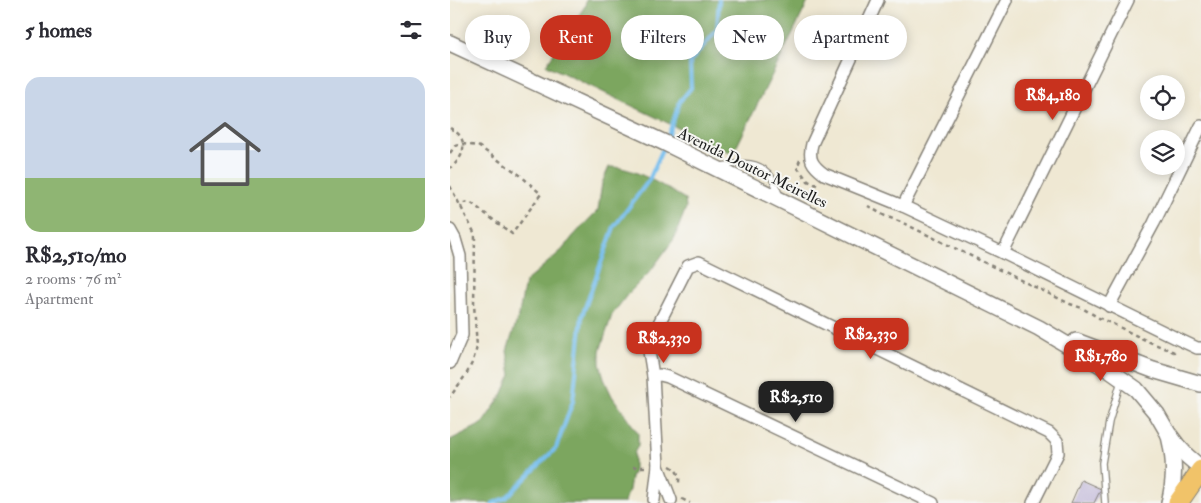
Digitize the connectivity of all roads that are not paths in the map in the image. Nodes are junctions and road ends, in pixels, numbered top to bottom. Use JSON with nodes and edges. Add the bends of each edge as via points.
{"nodes":[{"id":1,"x":878,"y":0,"type":"edge"},
{"id":2,"x":1007,"y":0,"type":"edge"},
{"id":3,"x":1128,"y":0,"type":"edge"},
{"id":4,"x":450,"y":43,"type":"edge"},
{"id":5,"x":1201,"y":126,"type":"edge"},
{"id":6,"x":903,"y":206,"type":"junction"},
{"id":7,"x":450,"y":230,"type":"edge"},
{"id":8,"x":1003,"y":253,"type":"junction"},
{"id":9,"x":1109,"y":306,"type":"junction"},
{"id":10,"x":1039,"y":328,"type":"junction"},
{"id":11,"x":1201,"y":348,"type":"edge"},
{"id":12,"x":450,"y":363,"type":"edge"},
{"id":13,"x":653,"y":376,"type":"junction"},
{"id":14,"x":1122,"y":379,"type":"junction"},
{"id":15,"x":1201,"y":384,"type":"edge"},
{"id":16,"x":1168,"y":432,"type":"junction"},
{"id":17,"x":658,"y":466,"type":"junction"},
{"id":18,"x":1201,"y":469,"type":"edge"},
{"id":19,"x":652,"y":501,"type":"edge"},
{"id":20,"x":672,"y":502,"type":"edge"},
{"id":21,"x":933,"y":503,"type":"edge"},
{"id":22,"x":1033,"y":503,"type":"edge"},
{"id":23,"x":1106,"y":503,"type":"edge"},
{"id":24,"x":1169,"y":503,"type":"edge"},
{"id":25,"x":1178,"y":503,"type":"edge"}],
"edges":[{"from":1,"to":6,"type":"street","via":[[809,153],[816,168],[824,174]]},
{"from":2,"to":6,"type":"street"},
{"from":3,"to":8,"type":"street"},
{"from":4,"to":10,"type":"street","name":"Avenida Doutor Meirelles","via":[[656,139]]},
{"from":5,"to":9,"type":"street"},
{"from":6,"to":8,"type":"street"},
{"from":7,"to":12,"type":"street","via":[[460,256],[462,335]]},
{"from":8,"to":9,"type":"street"},
{"from":9,"to":11,"type":"street"},
{"from":10,"to":14,"type":"street","name":"Avenida Doutor Meirelles"},
{"from":10,"to":15,"type":"street","name":"Avenida Doutor Meirelles"},
{"from":13,"to":17,"type":"street"},
{"from":13,"to":21,"type":"street","via":[[668,377]]},
{"from":13,"to":22,"type":"street","via":[[648,344],[688,266],[699,262],[1050,433],[1057,441],[1058,452]]},
{"from":14,"to":16,"type":"street","name":"Avenida Doutor Meirelles","via":[[1136,389]]},
{"from":14,"to":23,"type":"lane","via":[[1108,422],[1102,463]]},
{"from":16,"to":18,"type":"street","name":"Avenida Doutor Meirelles"},
{"from":16,"to":24,"type":"street","name":"Avenida Doutor Meirelles","via":[[1174,469]]},
{"from":17,"to":19,"type":"street"},
{"from":17,"to":20,"type":"street"},
{"from":18,"to":25,"type":"main road"},
{"from":19,"to":20,"type":"street","via":[[662,497]]}]}
